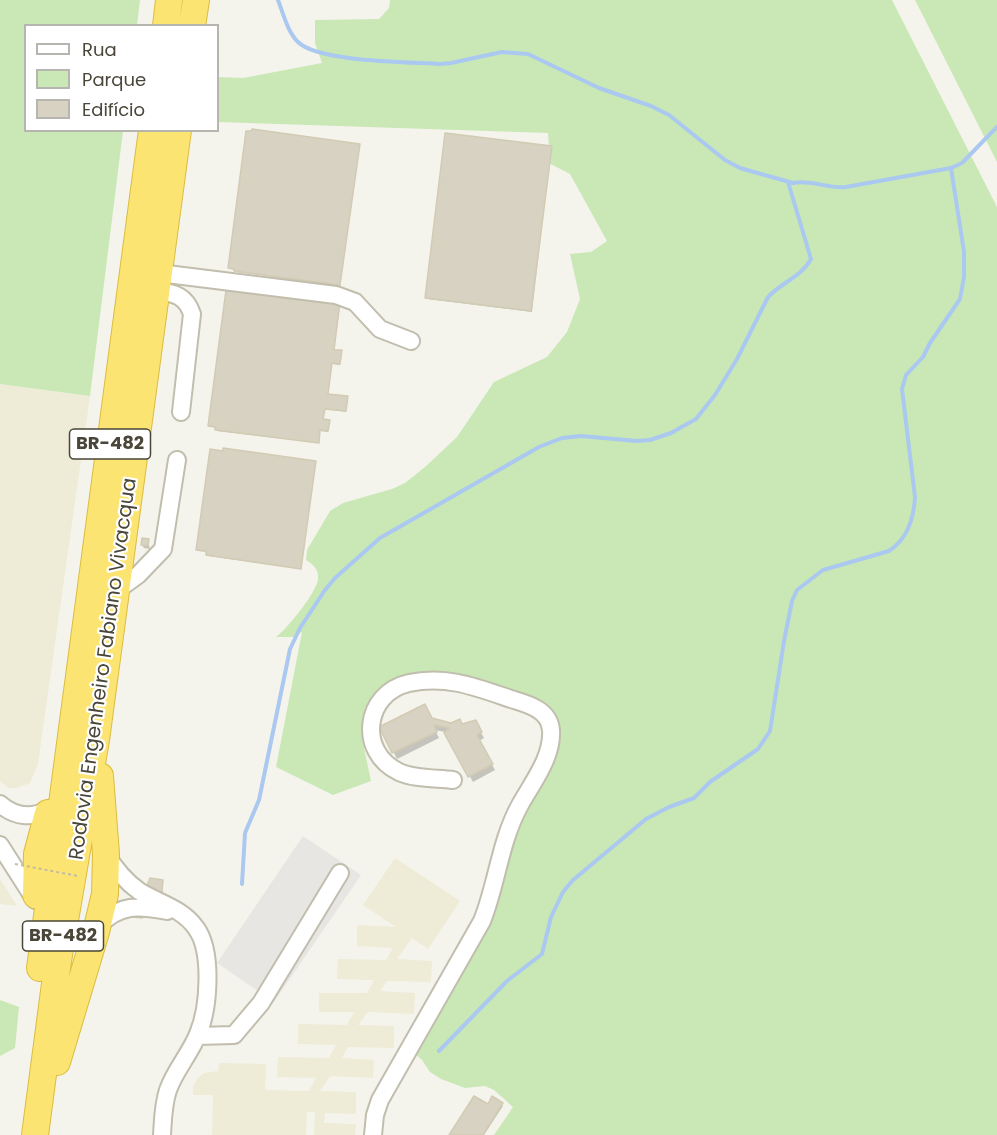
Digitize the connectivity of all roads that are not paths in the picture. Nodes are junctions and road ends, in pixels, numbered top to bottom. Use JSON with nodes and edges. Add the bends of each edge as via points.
{"nodes":[{"id":1,"x":152,"y":132,"type":"edge"},
{"id":2,"x":178,"y":132,"type":"edge"},
{"id":3,"x":158,"y":282,"type":"junction"},
{"id":4,"x":411,"y":340,"type":"dead end"},
{"id":5,"x":182,"y":412,"type":"dead end"},
{"id":6,"x":177,"y":460,"type":"dead end"},
{"id":7,"x":116,"y":591,"type":"junction"},
{"id":8,"x":96,"y":740,"type":"junction"},
{"id":9,"x":68,"y":757,"type":"junction"},
{"id":10,"x":453,"y":780,"type":"dead end"},
{"id":11,"x":0,"y":804,"type":"edge"},
{"id":12,"x":49,"y":809,"type":"junction"},
{"id":13,"x":0,"y":845,"type":"edge"},
{"id":14,"x":106,"y":854,"type":"junction"},
{"id":15,"x":340,"y":873,"type":"dead end"},
{"id":16,"x":37,"y":904,"type":"junction"},
{"id":17,"x":180,"y":913,"type":"junction"},
{"id":18,"x":98,"y":926,"type":"junction"},
{"id":19,"x":41,"y":961,"type":"junction"},
{"id":20,"x":197,"y":1036,"type":"junction"},
{"id":21,"x":29,"y":1135,"type":"edge"},
{"id":22,"x":162,"y":1135,"type":"edge"},
{"id":23,"x":373,"y":1135,"type":"edge"}],
"edges":[{"from":1,"to":9,"type":"highway","name":"Rodovia Engenheiro Fabiano Vivacqua","number":"BR-482"},
{"from":2,"to":3,"type":"highway","name":"Rodovia Engenheiro Fabiano Vivacqua","number":"BR-482"},
{"from":3,"to":4,"type":"lane","via":[[336,295],[355,302],[380,329]]},
{"from":3,"to":5,"type":"lane","via":[[188,302],[192,314]]},
{"from":3,"to":7,"type":"highway","name":"Rodovia Engenheiro Fabiano Vivacqua","number":"BR-482"},
{"from":6,"to":7,"type":"lane","via":[[163,549]]},
{"from":7,"to":8,"type":"highway","name":"Rodovia Engenheiro Fabiano Vivacqua","number":"BR-482"},
{"from":8,"to":14,"type":"highway"},
{"from":8,"to":21,"type":"highway","name":"Rodovia Engenheiro Fabiano Vivacqua","number":"BR-482"},
{"from":9,"to":12,"type":"highway"},
{"from":9,"to":19,"type":"highway","name":"Rodovia Engenheiro Fabiano Vivacqua","number":"BR-482"},
{"from":10,"to":23,"type":"lane","via":[[400,772],[379,754],[370,728],[381,700],[400,685],[456,681],[533,706],[545,716],[551,732],[545,759],[509,829],[482,921],[380,1100]]},
{"from":11,"to":12,"type":"lane","via":[[12,813],[27,816]]},
{"from":12,"to":16,"type":"highway","via":[[37,854]]},
{"from":13,"to":16,"type":"lane"},
{"from":14,"to":17,"type":"lane","via":[[130,884]]},
{"from":14,"to":18,"type":"highway","via":[[105,894]]},
{"from":15,"to":20,"type":"lane","via":[[261,1003],[234,1035]]},
{"from":16,"to":19,"type":"highway"},
{"from":17,"to":18,"type":"lane","via":[[133,907],[116,912]]},
{"from":17,"to":20,"type":"lane","via":[[197,929],[205,950],[206,999]]},
{"from":18,"to":21,"type":"highway"},
{"from":19,"to":21,"type":"highway","name":"Rodovia Engenheiro Fabiano Vivacqua","number":"BR-482"},
{"from":20,"to":22,"type":"lane","via":[[167,1093]]}]}
